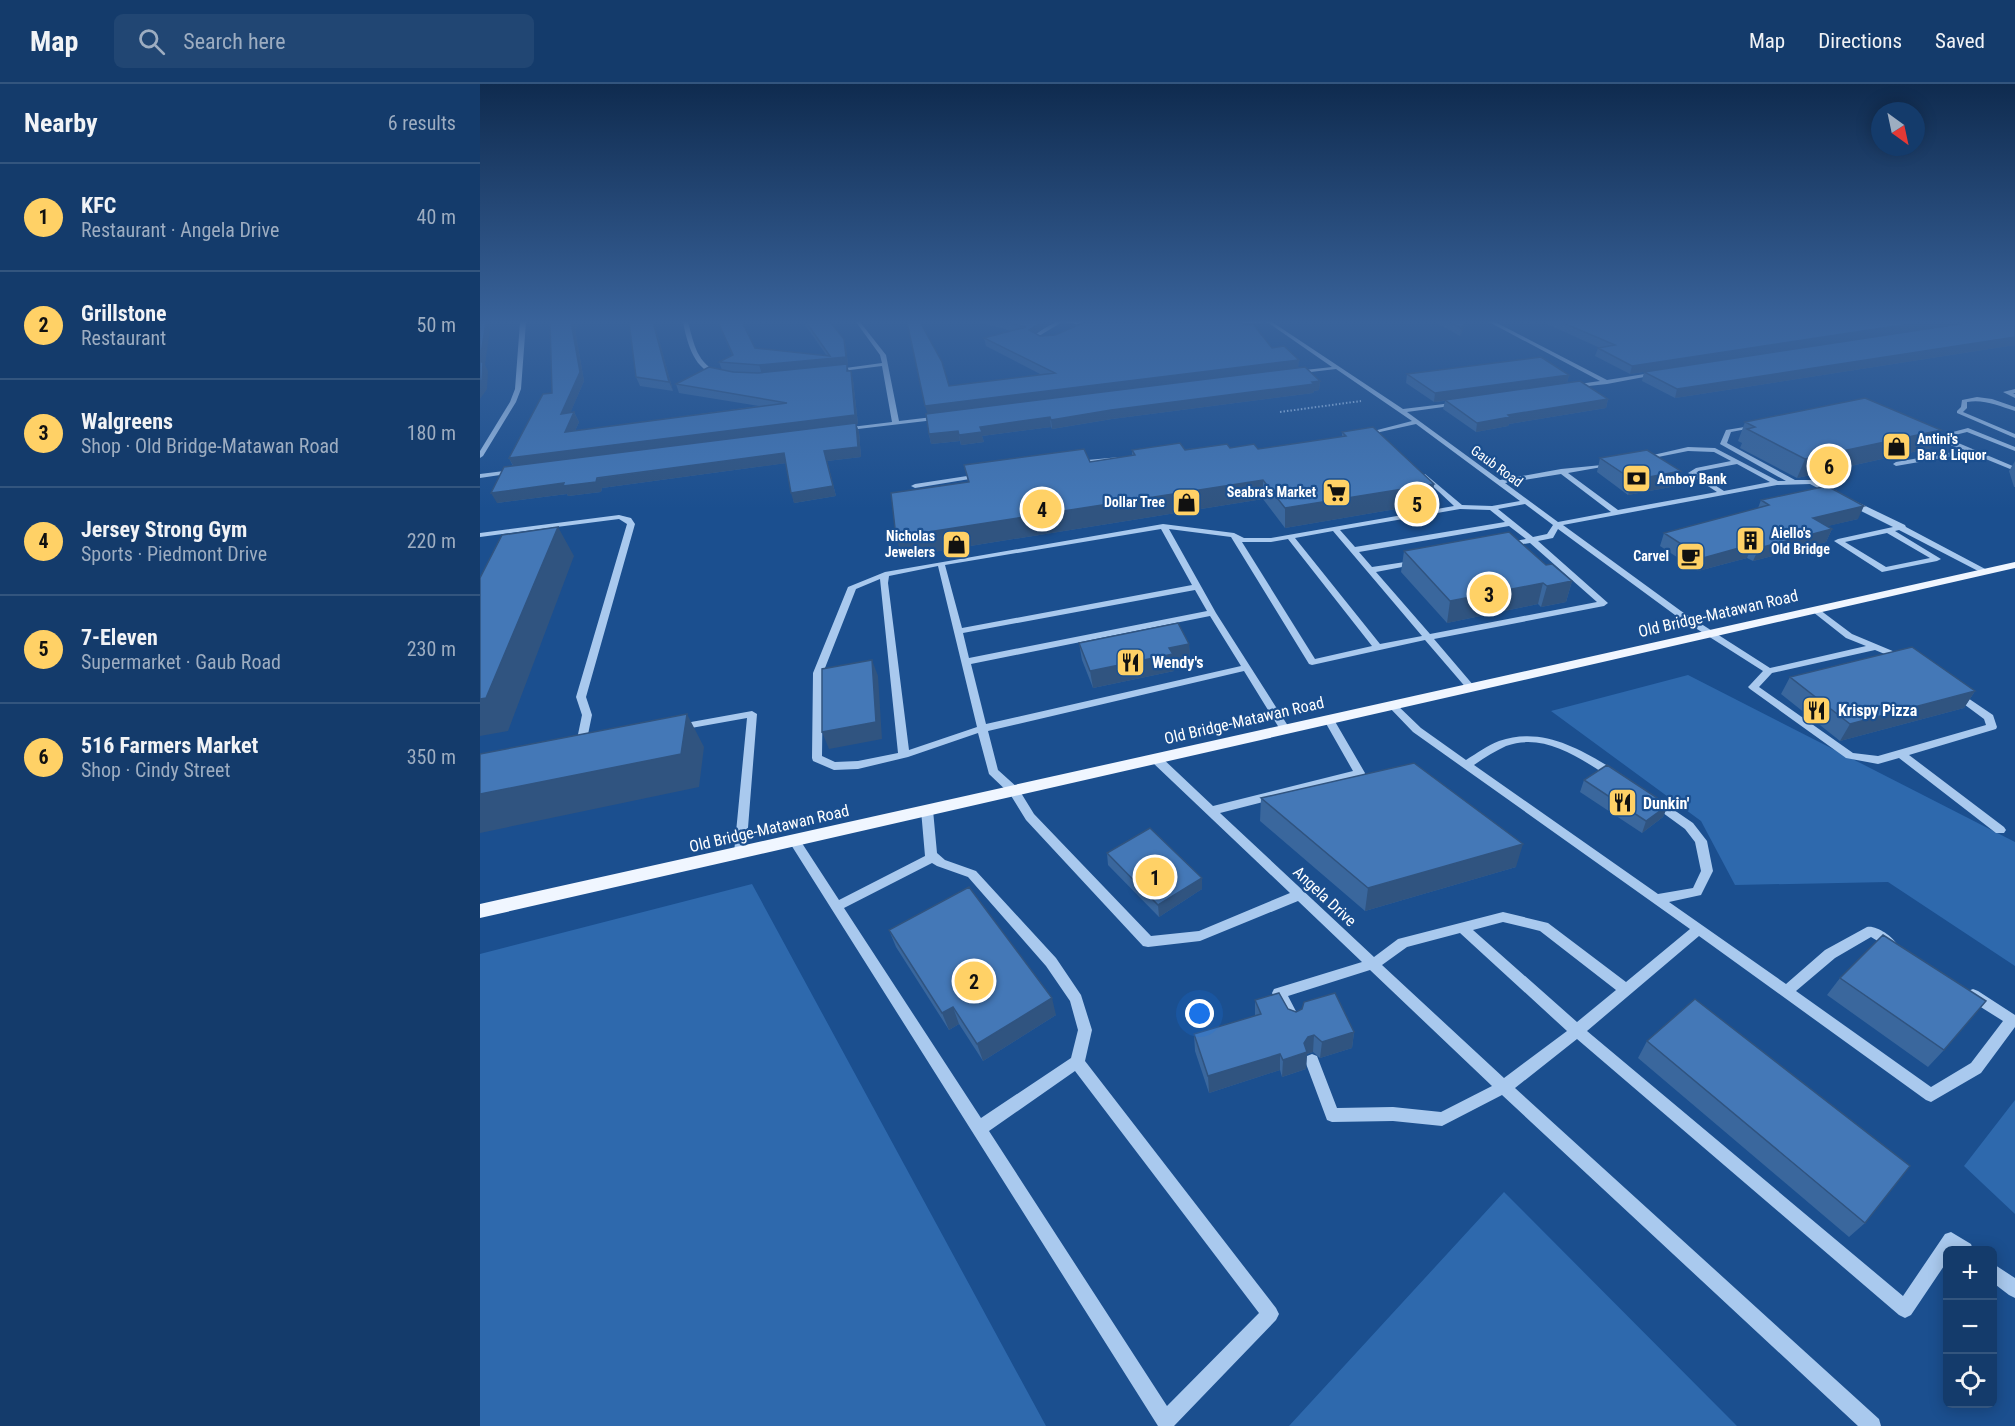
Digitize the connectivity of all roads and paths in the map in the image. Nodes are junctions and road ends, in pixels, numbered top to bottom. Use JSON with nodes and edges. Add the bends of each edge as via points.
{"nodes":[{"id":1,"x":518,"y":385,"type":"edge"},
{"id":2,"x":889,"y":385,"type":"edge"},
{"id":3,"x":1361,"y":385,"type":"edge"},
{"id":4,"x":1587,"y":385,"type":"edge"},
{"id":5,"x":1561,"y":388,"type":"edge"},
{"id":6,"x":2015,"y":391,"type":"edge"},
{"id":7,"x":2015,"y":396,"type":"edge"},
{"id":8,"x":1362,"y":401,"type":"dead end"},
{"id":9,"x":1468,"y":402,"type":"edge"},
{"id":10,"x":2015,"y":410,"type":"edge"},
{"id":11,"x":1402,"y":411,"type":"junction"},
{"id":12,"x":1280,"y":412,"type":"dead end"},
{"id":13,"x":944,"y":418,"type":"edge"},
{"id":14,"x":1417,"y":422,"type":"junction"},
{"id":15,"x":896,"y":424,"type":"junction"},
{"id":16,"x":1763,"y":424,"type":"edge"},
{"id":17,"x":837,"y":431,"type":"edge"},
{"id":18,"x":1375,"y":433,"type":"junction"},
{"id":19,"x":1919,"y":434,"type":"edge"},
{"id":20,"x":2015,"y":436,"type":"edge"},
{"id":21,"x":1352,"y":437,"type":"edge"},
{"id":22,"x":1383,"y":440,"type":"edge"},
{"id":23,"x":1953,"y":443,"type":"junction"},
{"id":24,"x":2015,"y":449,"type":"edge"},
{"id":25,"x":1973,"y":451,"type":"junction"},
{"id":26,"x":480,"y":456,"type":"edge"},
{"id":27,"x":1132,"y":458,"type":"edge"},
{"id":28,"x":1632,"y":460,"type":"edge"},
{"id":29,"x":1739,"y":462,"type":"junction"},
{"id":30,"x":1896,"y":464,"type":"edge"},
{"id":31,"x":1063,"y":465,"type":"edge"},
{"id":32,"x":1600,"y":465,"type":"edge"},
{"id":33,"x":2015,"y":469,"type":"edge"},
{"id":34,"x":1417,"y":470,"type":"edge"},
{"id":35,"x":1561,"y":471,"type":"junction"},
{"id":36,"x":516,"y":472,"type":"edge"},
{"id":37,"x":983,"y":476,"type":"edge"},
{"id":38,"x":480,"y":477,"type":"edge"},
{"id":39,"x":1498,"y":482,"type":"junction"},
{"id":40,"x":1794,"y":482,"type":"junction"},
{"id":41,"x":1777,"y":483,"type":"junction"},
{"id":42,"x":915,"y":486,"type":"dead end"},
{"id":43,"x":1723,"y":494,"type":"junction"},
{"id":44,"x":1526,"y":502,"type":"junction"},
{"id":45,"x":1460,"y":507,"type":"junction"},
{"id":46,"x":1492,"y":508,"type":"junction"},
{"id":47,"x":1617,"y":513,"type":"junction"},
{"id":48,"x":1511,"y":523,"type":"junction"},
{"id":49,"x":1558,"y":524,"type":"junction"},
{"id":50,"x":1163,"y":526,"type":"junction"},
{"id":51,"x":1902,"y":527,"type":"junction"},
{"id":52,"x":1335,"y":529,"type":"junction"},
{"id":53,"x":1888,"y":530,"type":"junction"},
{"id":54,"x":480,"y":535,"type":"edge"},
{"id":55,"x":1234,"y":535,"type":"junction"},
{"id":56,"x":1290,"y":537,"type":"junction"},
{"id":57,"x":1532,"y":540,"type":"junction"},
{"id":58,"x":1498,"y":546,"type":"edge"},
{"id":59,"x":1354,"y":550,"type":"junction"},
{"id":60,"x":1429,"y":559,"type":"edge"},
{"id":61,"x":941,"y":563,"type":"junction"},
{"id":62,"x":2015,"y":565,"type":"edge"},
{"id":63,"x":1371,"y":570,"type":"junction"},
{"id":64,"x":1985,"y":571,"type":"junction"},
{"id":65,"x":885,"y":574,"type":"junction"},
{"id":66,"x":1196,"y":586,"type":"junction"},
{"id":67,"x":1816,"y":610,"type":"junction"},
{"id":68,"x":1212,"y":613,"type":"junction"},
{"id":69,"x":958,"y":631,"type":"junction"},
{"id":70,"x":1708,"y":634,"type":"junction"},
{"id":71,"x":1429,"y":637,"type":"junction"},
{"id":72,"x":1876,"y":647,"type":"junction"},
{"id":73,"x":1378,"y":648,"type":"junction"},
{"id":74,"x":964,"y":662,"type":"junction"},
{"id":75,"x":1246,"y":668,"type":"junction"},
{"id":76,"x":1917,"y":668,"type":"edge"},
{"id":77,"x":1768,"y":671,"type":"junction"},
{"id":78,"x":1944,"y":686,"type":"edge"},
{"id":79,"x":1471,"y":687,"type":"junction"},
{"id":80,"x":1392,"y":705,"type":"junction"},
{"id":81,"x":1329,"y":720,"type":"junction"},
{"id":82,"x":672,"y":728,"type":"edge"},
{"id":83,"x":981,"y":729,"type":"junction"},
{"id":84,"x":1285,"y":729,"type":"junction"},
{"id":85,"x":581,"y":744,"type":"edge"},
{"id":86,"x":1900,"y":753,"type":"junction"},
{"id":87,"x":904,"y":755,"type":"junction"},
{"id":88,"x":1156,"y":759,"type":"junction"},
{"id":89,"x":1465,"y":765,"type":"junction"},
{"id":90,"x":1626,"y":783,"type":"edge"},
{"id":91,"x":1014,"y":790,"type":"junction"},
{"id":92,"x":1643,"y":795,"type":"edge"},
{"id":93,"x":927,"y":810,"type":"junction"},
{"id":94,"x":1211,"y":811,"type":"junction"},
{"id":95,"x":2000,"y":830,"type":"dead end"},
{"id":96,"x":794,"y":840,"type":"junction"},
{"id":97,"x":740,"y":853,"type":"junction"},
{"id":98,"x":933,"y":857,"type":"junction"},
{"id":99,"x":1299,"y":895,"type":"junction"},
{"id":100,"x":1656,"y":898,"type":"junction"},
{"id":101,"x":836,"y":907,"type":"junction"},
{"id":102,"x":480,"y":912,"type":"edge"},
{"id":103,"x":1462,"y":928,"type":"junction"},
{"id":104,"x":1699,"y":929,"type":"junction"},
{"id":105,"x":1901,"y":950,"type":"edge"},
{"id":106,"x":1373,"y":964,"type":"junction"},
{"id":107,"x":1962,"y":988,"type":"edge"},
{"id":108,"x":1626,"y":990,"type":"junction"},
{"id":109,"x":1786,"y":992,"type":"junction"},
{"id":110,"x":1294,"y":1022,"type":"edge"},
{"id":111,"x":1577,"y":1031,"type":"junction"},
{"id":112,"x":1312,"y":1061,"type":"dead end"},
{"id":113,"x":1077,"y":1062,"type":"junction"},
{"id":114,"x":1504,"y":1088,"type":"junction"},
{"id":115,"x":978,"y":1129,"type":"junction"},
{"id":116,"x":1947,"y":1246,"type":"edge"},
{"id":117,"x":1959,"y":1246,"type":"edge"},
{"id":118,"x":1943,"y":1252,"type":"edge"},
{"id":119,"x":1997,"y":1275,"type":"edge"},
{"id":120,"x":2015,"y":1289,"type":"edge"},
{"id":121,"x":1872,"y":1426,"type":"edge"}],
"edges":[{"from":1,"to":26,"type":"street","via":[[513,402]]},
{"from":2,"to":15,"type":"street"},
{"from":3,"to":11,"type":"street","name":"Gaub Road"},
{"from":4,"to":5,"type":"street"},
{"from":6,"to":7,"type":"street","via":[[2006,392]]},
{"from":8,"to":12,"type":"path"},
{"from":9,"to":11,"type":"street"},
{"from":10,"to":20,"type":"street","via":[[1972,399],[1964,401],[1959,412]]},
{"from":11,"to":14,"type":"street","name":"Gaub Road"},
{"from":13,"to":15,"type":"street"},
{"from":14,"to":18,"type":"street"},
{"from":14,"to":39,"type":"street","name":"Gaub Road"},
{"from":15,"to":17,"type":"street"},
{"from":16,"to":40,"type":"street","via":[[1728,431],[1724,444]]},
{"from":18,"to":21,"type":"street"},
{"from":18,"to":22,"type":"street"},
{"from":19,"to":23,"type":"street"},
{"from":23,"to":24,"type":"street","via":[[1951,434],[1968,430]]},
{"from":23,"to":25,"type":"street"},
{"from":25,"to":30,"type":"street"},
{"from":25,"to":33,"type":"street"},
{"from":27,"to":31,"type":"street"},
{"from":28,"to":29,"type":"street","via":[[1700,448]]},
{"from":29,"to":41,"type":"street"},
{"from":29,"to":43,"type":"street","via":[[1691,473]]},
{"from":32,"to":35,"type":"street"},
{"from":34,"to":45,"type":"street"},
{"from":35,"to":39,"type":"street"},
{"from":35,"to":47,"type":"street"},
{"from":36,"to":38,"type":"street"},
{"from":37,"to":42,"type":"street"},
{"from":39,"to":44,"type":"street","name":"Gaub Road"},
{"from":40,"to":41,"type":"street"},
{"from":40,"to":51,"type":"street","via":[[1811,482]]},
{"from":41,"to":43,"type":"street"},
{"from":43,"to":47,"type":"street"},
{"from":44,"to":46,"type":"street"},
{"from":44,"to":49,"type":"street","name":"Gaub Road"},
{"from":45,"to":46,"type":"street"},
{"from":45,"to":52,"type":"street"},
{"from":46,"to":48,"type":"street"},
{"from":47,"to":49,"type":"street"},
{"from":48,"to":57,"type":"street"},
{"from":48,"to":59,"type":"street"},
{"from":49,"to":57,"type":"street","via":[[1550,536]]},
{"from":49,"to":70,"type":"street","name":"Gaub Road"},
{"from":50,"to":55,"type":"street"},
{"from":50,"to":61,"type":"street"},
{"from":50,"to":66,"type":"street"},
{"from":51,"to":53,"type":"street"},
{"from":51,"to":64,"type":"street"},
{"from":52,"to":56,"type":"street"},
{"from":52,"to":59,"type":"street"},
{"from":53,"to":53,"type":"street","via":[[1838,541],[1885,570],[1936,559]]},
{"from":54,"to":85,"type":"street","via":[[619,517],[631,524],[581,697],[587,715]]},
{"from":55,"to":56,"type":"street","via":[[1242,540]]},
{"from":55,"to":73,"type":"street","via":[[1312,662]]},
{"from":56,"to":73,"type":"street"},
{"from":57,"to":58,"type":"street"},
{"from":57,"to":71,"type":"street","via":[[1604,603]]},
{"from":59,"to":63,"type":"street"},
{"from":60,"to":63,"type":"street"},
{"from":61,"to":65,"type":"street"},
{"from":61,"to":69,"type":"street"},
{"from":62,"to":64,"type":"main road","name":"Old Bridge-Matawan Road"},
{"from":63,"to":71,"type":"street"},
{"from":64,"to":67,"type":"main road","name":"Old Bridge-Matawan Road"},
{"from":65,"to":87,"type":"street"},
{"from":65,"to":87,"type":"street","via":[[852,587],[818,673],[817,758],[834,766]]},
{"from":66,"to":68,"type":"street"},
{"from":66,"to":69,"type":"street"},
{"from":67,"to":70,"type":"main road","name":"Old Bridge-Matawan Road"},
{"from":67,"to":72,"type":"street","via":[[1849,636]]},
{"from":68,"to":74,"type":"street"},
{"from":68,"to":75,"type":"street"},
{"from":69,"to":74,"type":"street"},
{"from":70,"to":77,"type":"street","name":"Gaub Road"},
{"from":70,"to":79,"type":"main road","name":"Old Bridge-Matawan Road"},
{"from":71,"to":73,"type":"street"},
{"from":71,"to":79,"type":"street"},
{"from":72,"to":76,"type":"street","via":[[1899,655]]},
{"from":72,"to":77,"type":"street"},
{"from":74,"to":83,"type":"street"},
{"from":75,"to":83,"type":"street"},
{"from":75,"to":84,"type":"street"},
{"from":77,"to":86,"type":"street","via":[[1754,687],[1850,756],[1878,760]]},
{"from":78,"to":86,"type":"street","via":[[1989,717],[1992,726]]},
{"from":79,"to":80,"type":"main road","name":"Old Bridge-Matawan Road"},
{"from":80,"to":81,"type":"main road","name":"Old Bridge-Matawan Road"},
{"from":80,"to":89,"type":"street","via":[[1417,730]]},
{"from":81,"to":84,"type":"main road","name":"Old Bridge-Matawan Road"},
{"from":81,"to":94,"type":"street","via":[[1360,773]]},
{"from":82,"to":97,"type":"street","via":[[752,714]]},
{"from":83,"to":87,"type":"street"},
{"from":83,"to":91,"type":"street","via":[[993,771]]},
{"from":84,"to":88,"type":"main road","name":"Old Bridge-Matawan Road"},
{"from":86,"to":95,"type":"street"},
{"from":88,"to":91,"type":"main road","name":"Old Bridge-Matawan Road"},
{"from":88,"to":94,"type":"street","name":"Angela Drive"},
{"from":89,"to":90,"type":"street","via":[[1503,744],[1542,739],[1574,750]]},
{"from":89,"to":100,"type":"street"},
{"from":91,"to":93,"type":"main road","name":"Old Bridge-Matawan Road"},
{"from":91,"to":99,"type":"street","via":[[1030,817],[1148,942],[1200,936]]},
{"from":92,"to":100,"type":"street","via":[[1689,826],[1701,842],[1707,871],[1696,892]]},
{"from":93,"to":96,"type":"main road","name":"Old Bridge-Matawan Road"},
{"from":93,"to":98,"type":"street"},
{"from":94,"to":99,"type":"street","name":"Angela Drive"},
{"from":96,"to":97,"type":"main road","name":"Old Bridge-Matawan Road"},
{"from":96,"to":101,"type":"street"},
{"from":97,"to":102,"type":"main road","name":"Old Bridge-Matawan Road"},
{"from":98,"to":101,"type":"street"},
{"from":98,"to":113,"type":"street","via":[[972,874],[1051,962],[1076,999],[1085,1030]]},
{"from":99,"to":106,"type":"street","name":"Angela Drive"},
{"from":100,"to":104,"type":"street"},
{"from":101,"to":115,"type":"street"},
{"from":103,"to":106,"type":"street","via":[[1403,943]]},
{"from":103,"to":108,"type":"street","via":[[1503,917],[1544,927]]},
{"from":103,"to":111,"type":"street"},
{"from":104,"to":108,"type":"street"},
{"from":104,"to":109,"type":"street"},
{"from":105,"to":109,"type":"street","via":[[1870,931],[1830,954]]},
{"from":106,"to":110,"type":"street","via":[[1279,993]]},
{"from":106,"to":114,"type":"street","name":"Angela Drive"},
{"from":107,"to":109,"type":"street","via":[[2012,1020],[1976,1068],[1931,1095]]},
{"from":108,"to":111,"type":"street"},
{"from":111,"to":114,"type":"street"},
{"from":111,"to":118,"type":"street","via":[[1905,1309]]},
{"from":112,"to":114,"type":"street","via":[[1332,1115],[1393,1114],[1442,1119]]},
{"from":113,"to":115,"type":"street"},
{"from":113,"to":115,"type":"street","via":[[1270,1314],[1166,1421]]},
{"from":114,"to":121,"type":"street","name":"Angela Drive"},
{"from":116,"to":117,"type":"street","via":[[1951,1240]]},
{"from":119,"to":120,"type":"street"}]}
